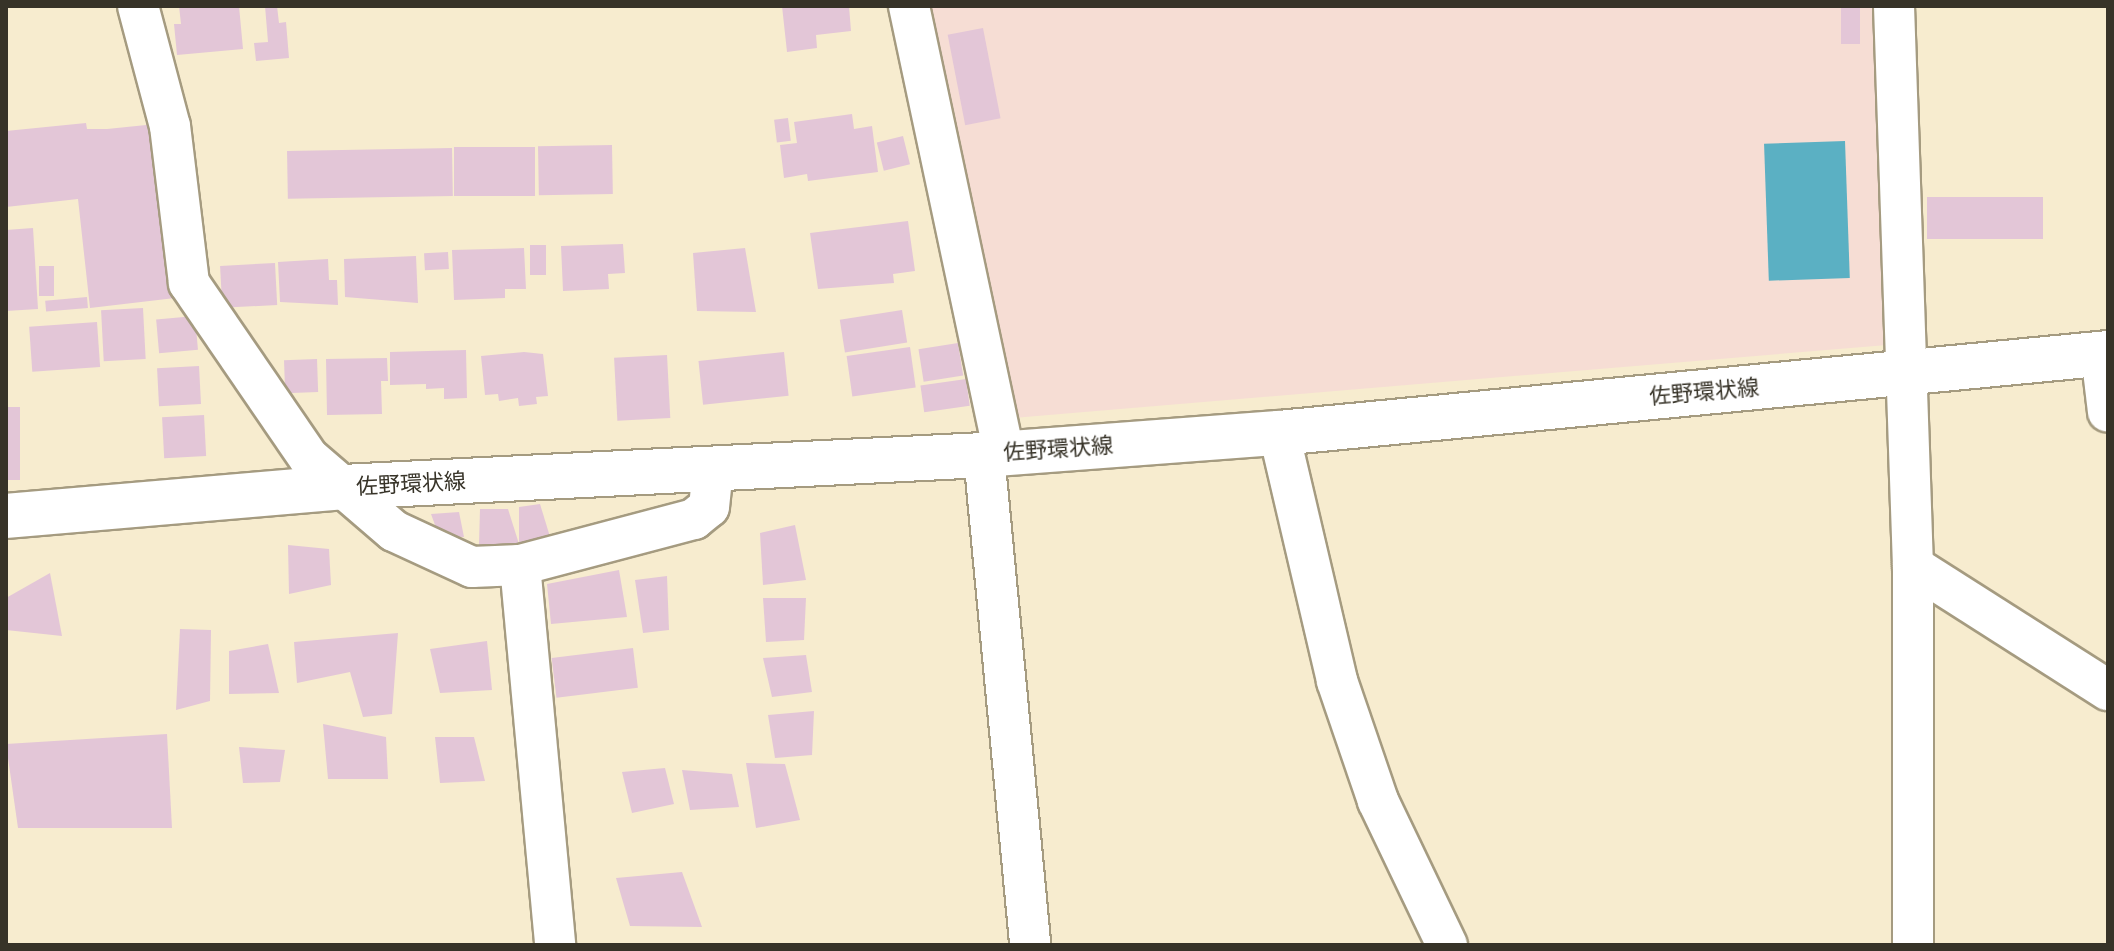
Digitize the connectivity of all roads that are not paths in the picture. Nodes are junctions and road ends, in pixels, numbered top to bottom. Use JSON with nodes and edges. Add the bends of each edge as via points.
{"nodes":[{"id":1,"x":138,"y":6,"type":"edge"},
{"id":2,"x":909,"y":6,"type":"edge"},
{"id":3,"x":1894,"y":6,"type":"edge"},
{"id":4,"x":2104,"y":353,"type":"edge"},
{"id":5,"x":1908,"y":373,"type":"junction"},
{"id":6,"x":2108,"y":412,"type":"edge"},
{"id":7,"x":1279,"y":433,"type":"junction"},
{"id":8,"x":994,"y":454,"type":"junction"},
{"id":9,"x":713,"y":468,"type":"junction"},
{"id":10,"x":343,"y":487,"type":"junction"},
{"id":11,"x":6,"y":516,"type":"edge"},
{"id":12,"x":520,"y":565,"type":"junction"},
{"id":13,"x":1913,"y":566,"type":"junction"},
{"id":14,"x":2108,"y":690,"type":"edge"},
{"id":15,"x":555,"y":945,"type":"edge"},
{"id":16,"x":1030,"y":945,"type":"edge"},
{"id":17,"x":1447,"y":945,"type":"edge"},
{"id":18,"x":1913,"y":945,"type":"edge"}],
"edges":[{"from":1,"to":10,"type":"street","via":[[170,126],[189,283],[309,458]]},
{"from":2,"to":8,"type":"street"},
{"from":3,"to":5,"type":"street"},
{"from":4,"to":5,"type":"main road","name":"佐野環状線"},
{"from":4,"to":6,"type":"street"},
{"from":5,"to":7,"type":"main road","name":"佐野環状線"},
{"from":5,"to":13,"type":"street"},
{"from":7,"to":8,"type":"main road","name":"佐野環状線"},
{"from":7,"to":17,"type":"street","via":[[1337,681],[1378,801]]},
{"from":8,"to":9,"type":"main road","name":"佐野環状線"},
{"from":8,"to":16,"type":"street"},
{"from":9,"to":10,"type":"main road","name":"佐野環状線"},
{"from":9,"to":12,"type":"street","via":[[709,507],[694,519]]},
{"from":10,"to":11,"type":"main road","name":"佐野環状線"},
{"from":10,"to":12,"type":"street","via":[[394,531],[427,549],[472,567]]},
{"from":12,"to":15,"type":"street"},
{"from":13,"to":14,"type":"street"},
{"from":13,"to":18,"type":"street"}]}
